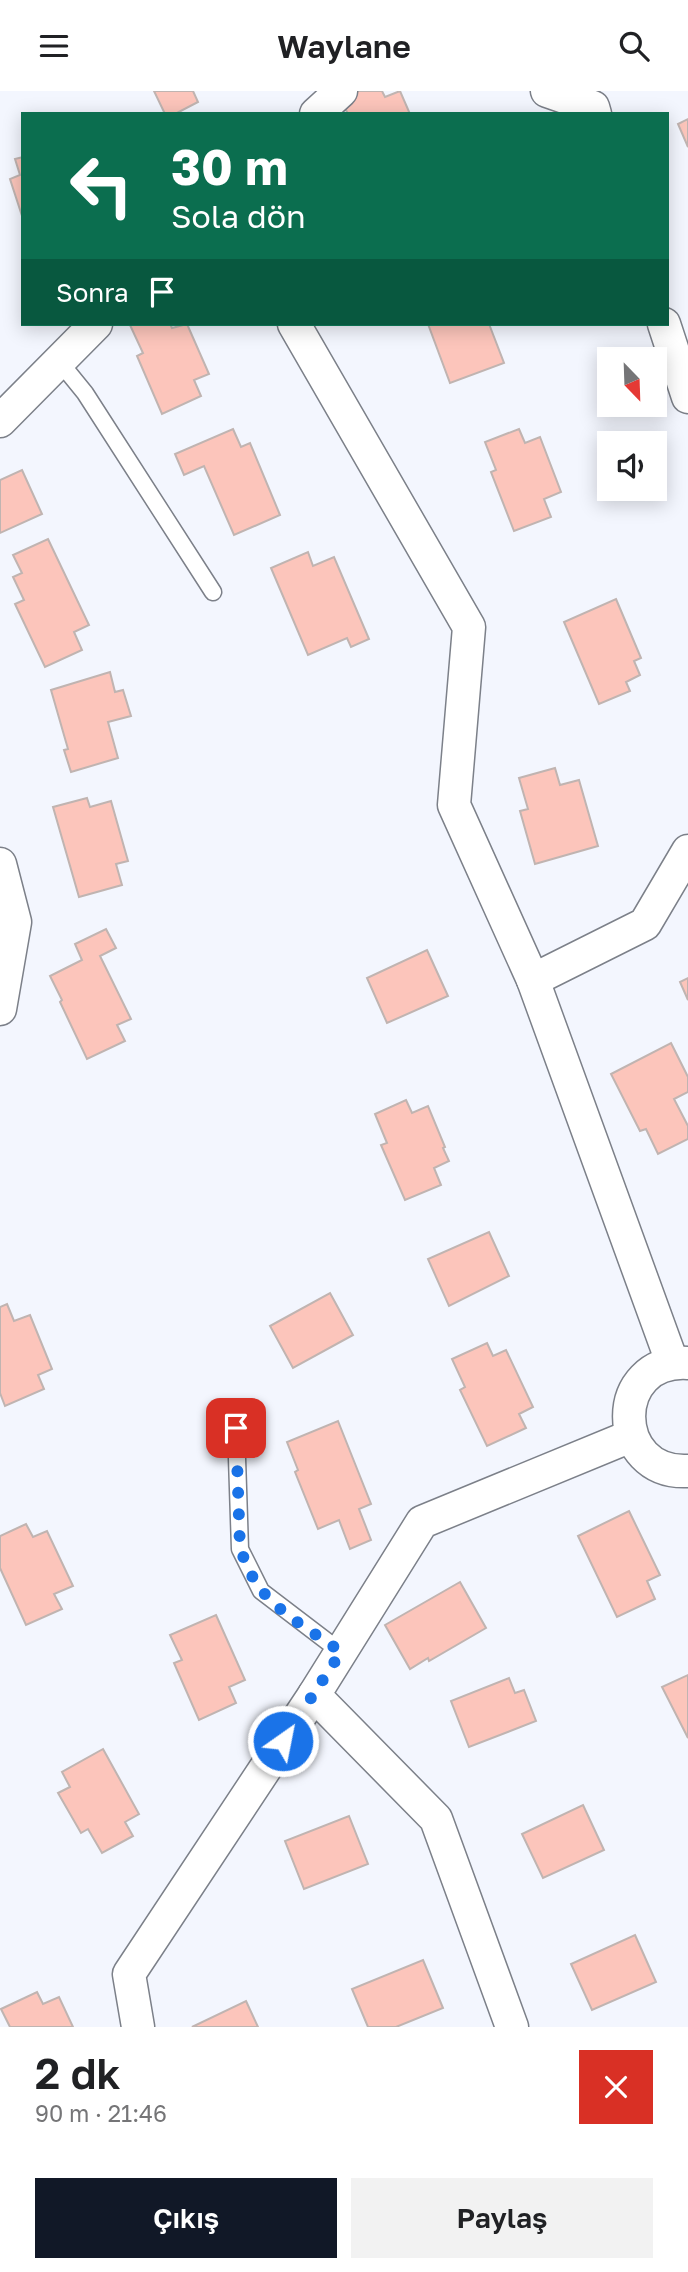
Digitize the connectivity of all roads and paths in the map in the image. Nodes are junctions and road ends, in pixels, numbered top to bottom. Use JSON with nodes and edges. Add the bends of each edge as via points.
{"nodes":[{"id":1,"x":341,"y":91,"type":"edge"},
{"id":2,"x":547,"y":91,"type":"edge"},
{"id":3,"x":318,"y":112,"type":"edge"},
{"id":4,"x":594,"y":112,"type":"edge"},
{"id":5,"x":94,"y":326,"type":"edge"},
{"id":6,"x":294,"y":326,"type":"edge"},
{"id":7,"x":665,"y":326,"type":"edge"},
{"id":8,"x":59,"y":361,"type":"junction"},
{"id":9,"x":688,"y":397,"type":"edge"},
{"id":10,"x":0,"y":421,"type":"edge"},
{"id":11,"x":213,"y":592,"type":"dead end"},
{"id":12,"x":688,"y":851,"type":"edge"},
{"id":13,"x":0,"y":864,"type":"edge"},
{"id":14,"x":533,"y":980,"type":"junction"},
{"id":15,"x":0,"y":1009,"type":"edge"},
{"id":16,"x":680,"y":1362,"type":"edge"},
{"id":17,"x":236,"y":1428,"type":"dead end"},
{"id":18,"x":631,"y":1436,"type":"junction"},
{"id":19,"x":688,"y":1471,"type":"edge"},
{"id":20,"x":341,"y":1652,"type":"junction"},
{"id":21,"x":314,"y":1695,"type":"junction"},
{"id":22,"x":138,"y":2027,"type":"edge"},
{"id":23,"x":512,"y":2027,"type":"edge"}],
"edges":[{"from":1,"to":3,"type":"street"},
{"from":2,"to":4,"type":"street","via":[[593,107]]},
{"from":5,"to":8,"type":"street"},
{"from":6,"to":14,"type":"street","via":[[469,627],[454,805]]},
{"from":7,"to":9,"type":"street"},
{"from":8,"to":10,"type":"street"},
{"from":8,"to":11,"type":"lane","via":[[85,393]]},
{"from":12,"to":14,"type":"street","via":[[645,925]]},
{"from":13,"to":15,"type":"street","via":[[15,922]]},
{"from":14,"to":16,"type":"street"},
{"from":16,"to":18,"type":"street","via":[[654,1369],[640,1381],[631,1398]]},
{"from":17,"to":20,"type":"lane","via":[[240,1549],[248,1568],[261,1591]]},
{"from":18,"to":19,"type":"street","via":[[641,1453],[656,1465]]},
{"from":18,"to":20,"type":"street","via":[[422,1523]]},
{"from":20,"to":21,"type":"street"},
{"from":21,"to":22,"type":"street","via":[[129,1974]]},
{"from":21,"to":23,"type":"street","via":[[436,1819]]}]}
